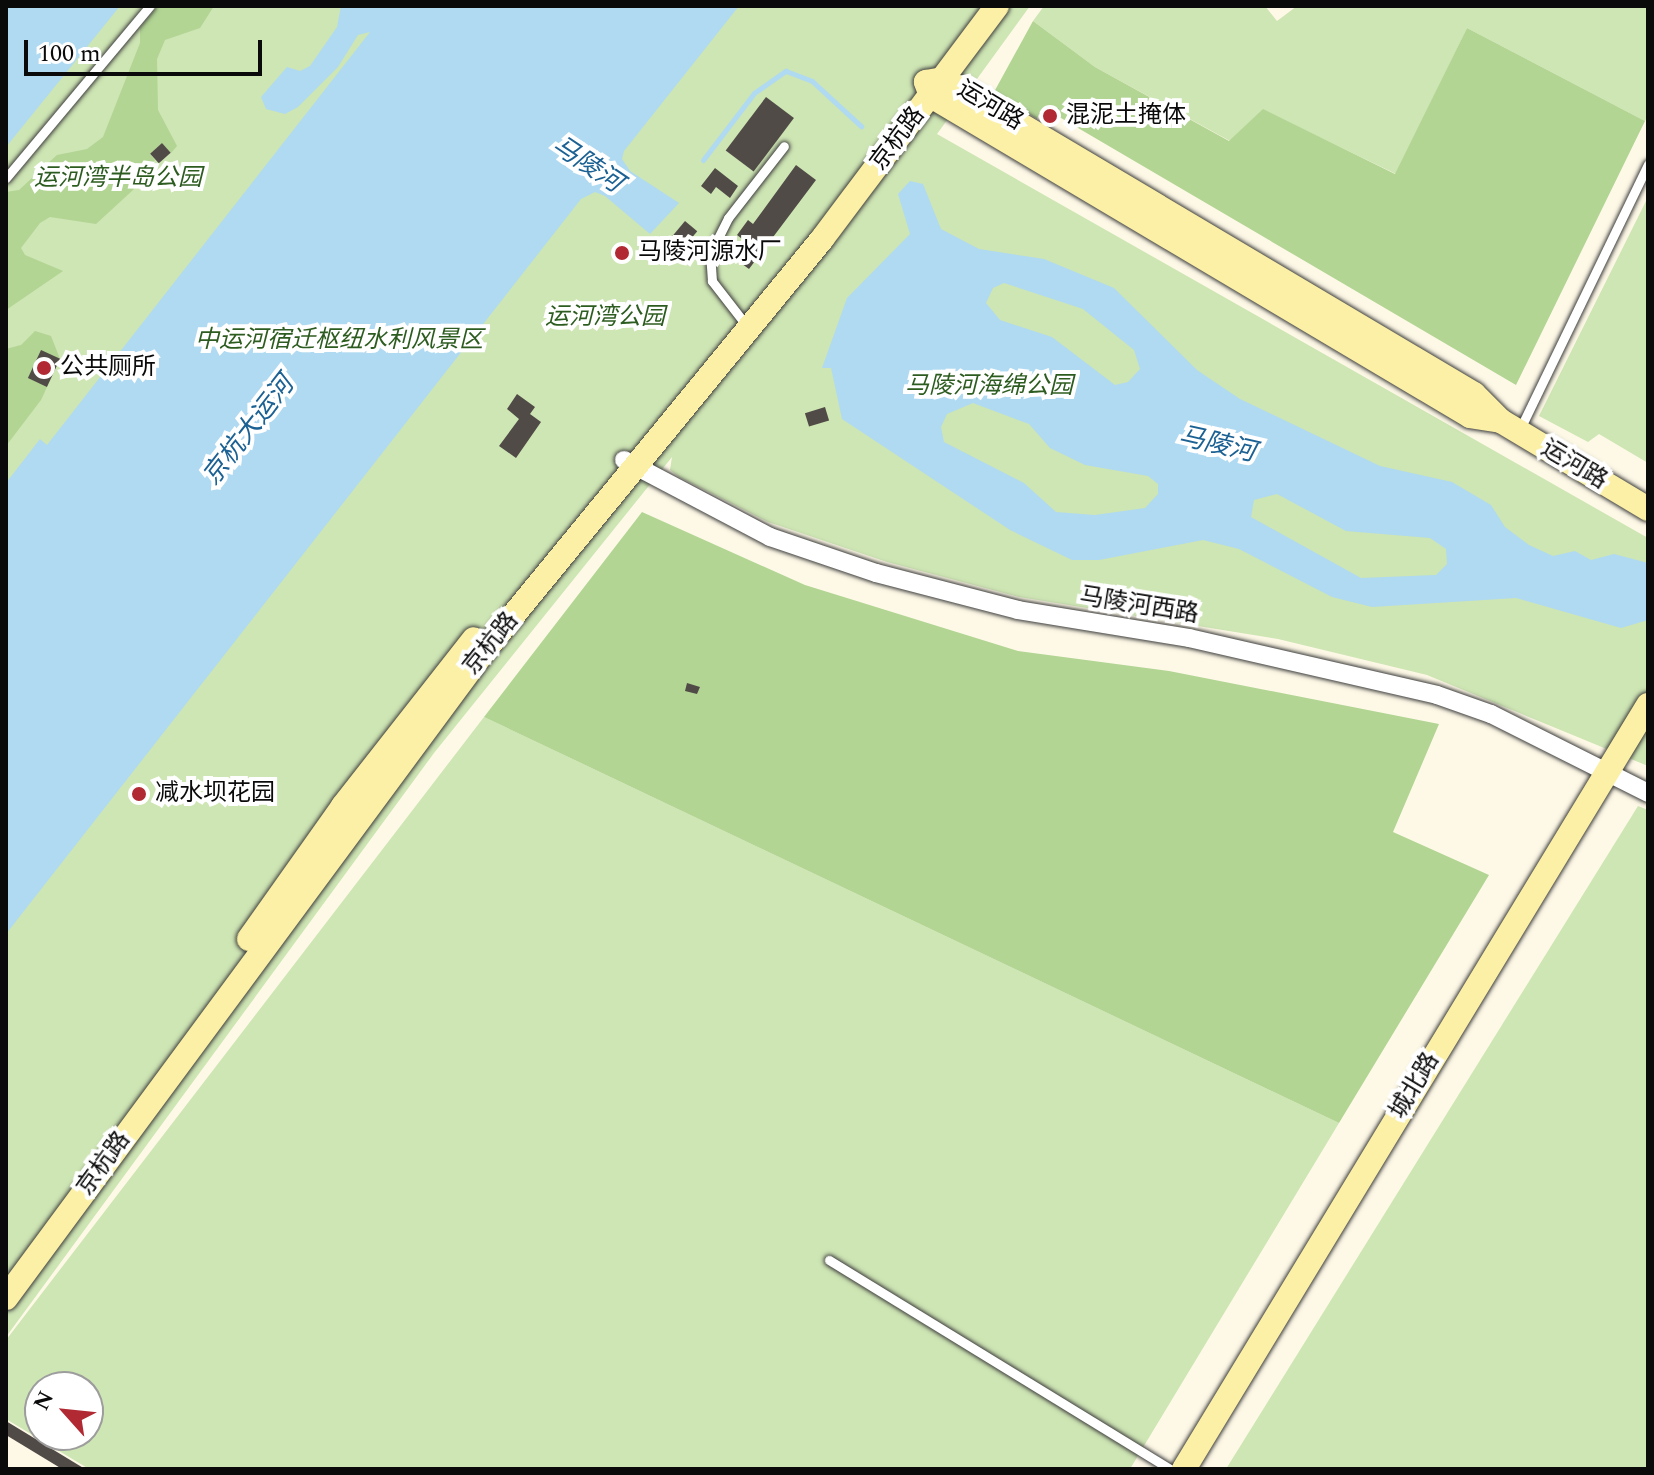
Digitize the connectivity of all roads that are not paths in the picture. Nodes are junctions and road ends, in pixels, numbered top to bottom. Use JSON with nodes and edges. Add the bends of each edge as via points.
{"nodes":[{"id":1,"x":150,"y":6,"type":"edge"},
{"id":2,"x":979,"y":6,"type":"edge"},
{"id":3,"x":997,"y":6,"type":"edge"},
{"id":4,"x":933,"y":85,"type":"junction"},
{"id":5,"x":784,"y":146,"type":"dead end"},
{"id":6,"x":1648,"y":164,"type":"edge"},
{"id":7,"x":6,"y":178,"type":"edge"},
{"id":8,"x":743,"y":321,"type":"junction"},
{"id":9,"x":1510,"y":426,"type":"junction"},
{"id":10,"x":629,"y":464,"type":"junction"},
{"id":11,"x":1648,"y":509,"type":"edge"},
{"id":12,"x":1648,"y":705,"type":"edge"},
{"id":13,"x":1605,"y":775,"type":"junction"},
{"id":14,"x":1648,"y":793,"type":"edge"},
{"id":15,"x":829,"y":1260,"type":"dead end"},
{"id":16,"x":6,"y":1272,"type":"edge"},
{"id":17,"x":6,"y":1298,"type":"edge"},
{"id":18,"x":1170,"y":1469,"type":"edge"},
{"id":19,"x":1184,"y":1469,"type":"edge"}],
"edges":[{"from":1,"to":7,"type":"lane"},
{"from":2,"to":4,"type":"street","name":"京杭路"},
{"from":3,"to":4,"type":"street","name":"京杭路"},
{"from":4,"to":8,"type":"street","name":"京杭路"},
{"from":4,"to":9,"type":"street","name":"运河路","via":[[1474,394]]},
{"from":4,"to":10,"type":"street","name":"京杭路","via":[[822,239]]},
{"from":5,"to":8,"type":"lane","via":[[728,218],[710,254],[712,281]]},
{"from":6,"to":9,"type":"lane"},
{"from":8,"to":10,"type":"street","name":"京杭路"},
{"from":9,"to":11,"type":"street","name":"运河路"},
{"from":10,"to":13,"type":"street","name":"马陵河西路","via":[[770,537],[876,573],[1018,610],[1189,638],[1437,695],[1491,714]]},
{"from":10,"to":16,"type":"street","name":"京杭路","via":[[409,720]]},
{"from":10,"to":17,"type":"street","name":"京杭路","via":[[401,760]]},
{"from":12,"to":13,"type":"street","name":"城北路"},
{"from":13,"to":14,"type":"street","name":"马陵河西路"},
{"from":13,"to":19,"type":"street","name":"城北路"},
{"from":15,"to":18,"type":"lane"}]}
